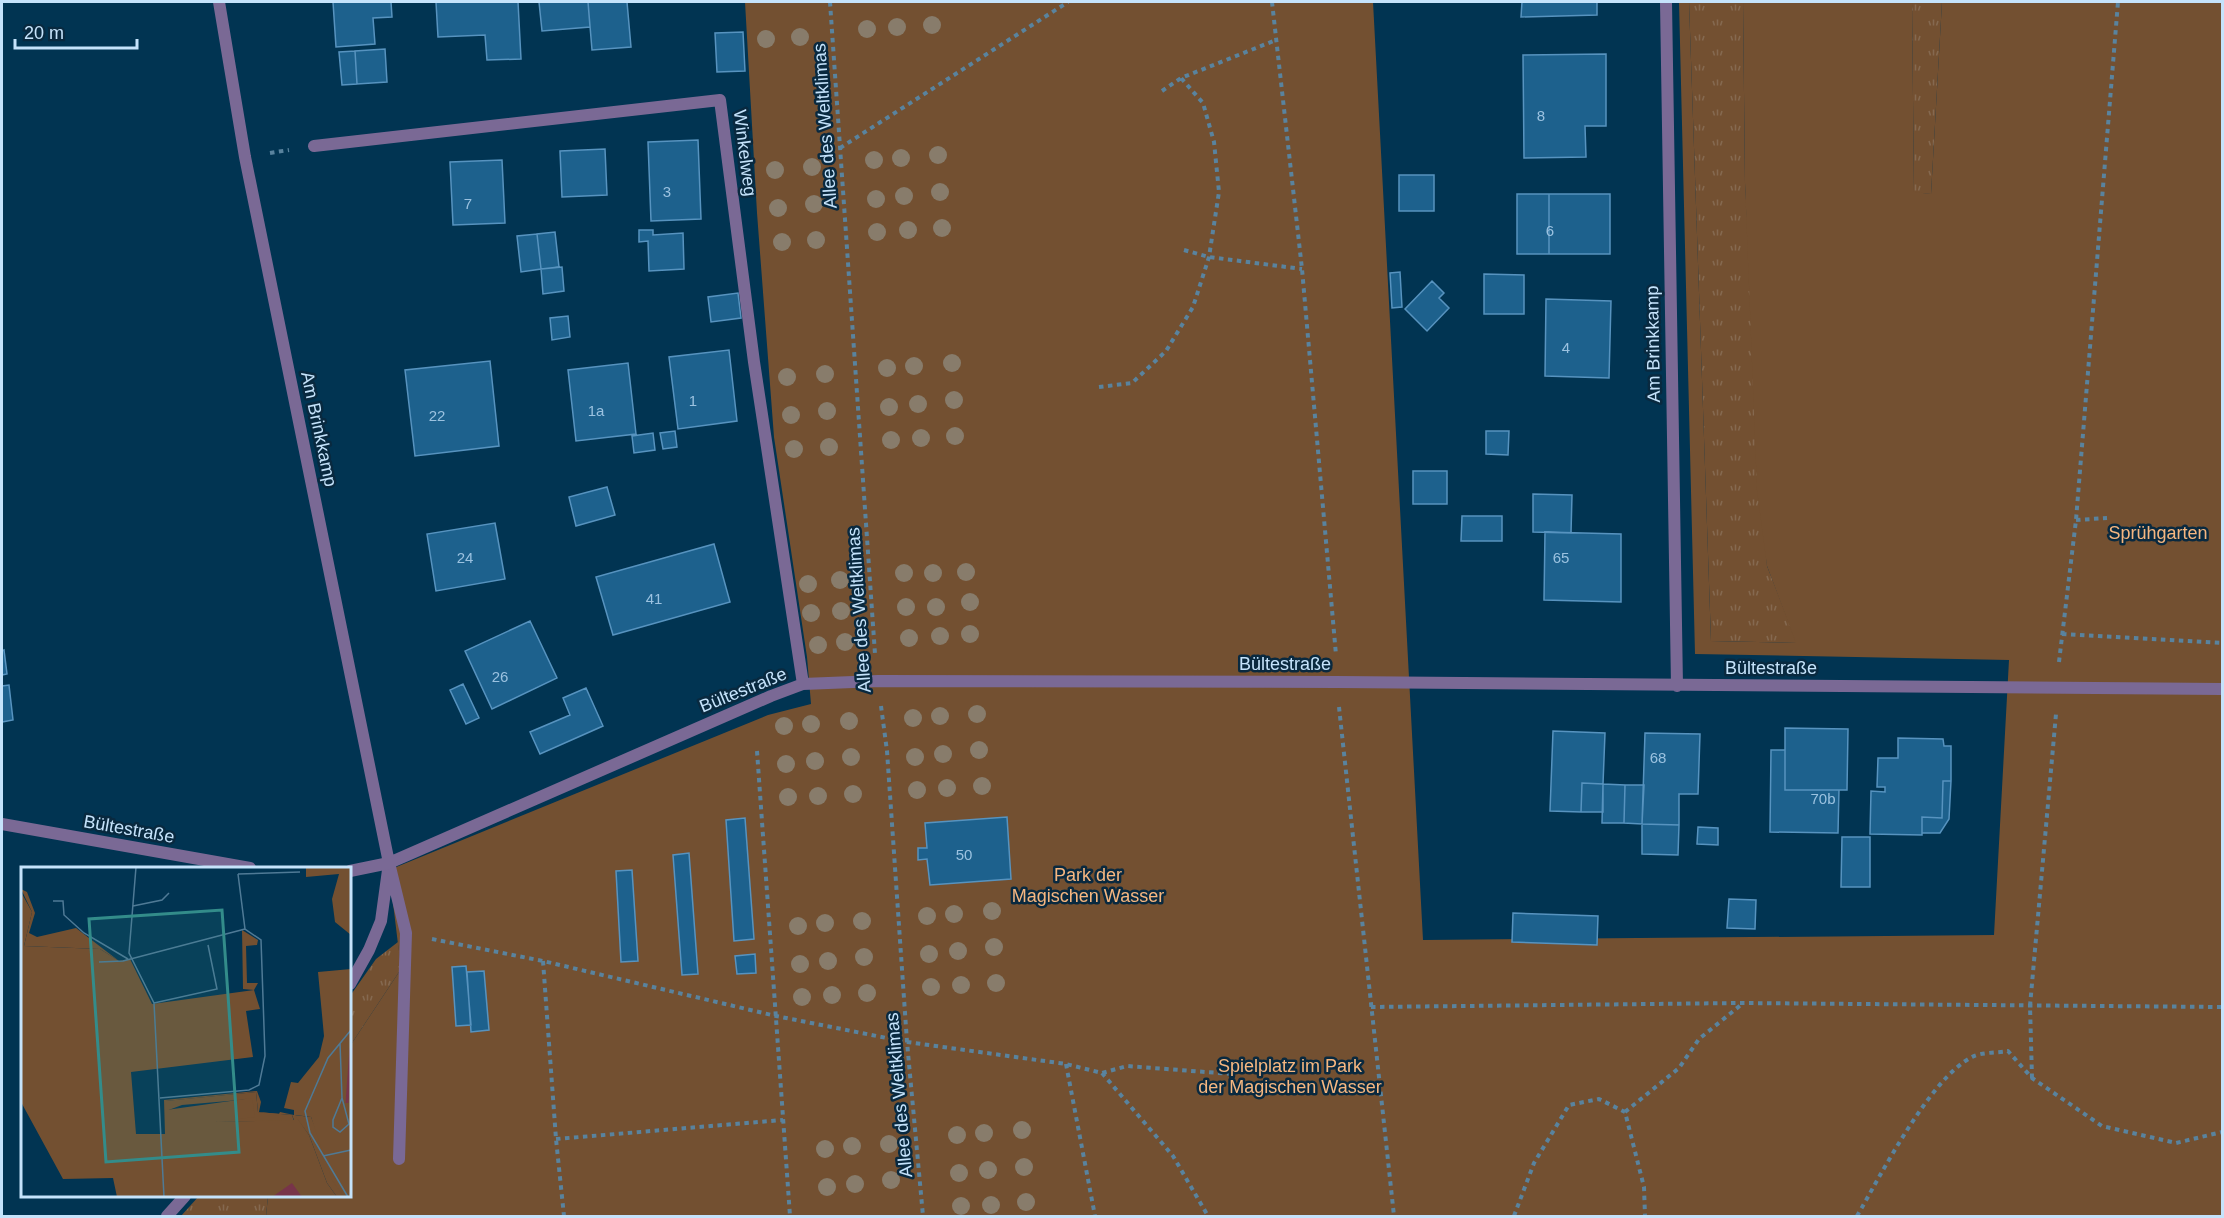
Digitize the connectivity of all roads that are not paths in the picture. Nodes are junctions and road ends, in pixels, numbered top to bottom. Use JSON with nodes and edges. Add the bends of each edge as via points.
{"nodes":[{"id":1,"x":219,"y":2,"type":"edge"},
{"id":2,"x":1666,"y":2,"type":"edge"},
{"id":3,"x":314,"y":146,"type":"road end"},
{"id":4,"x":803,"y":684,"type":"junction"},
{"id":5,"x":1677,"y":686,"type":"junction"},
{"id":6,"x":2223,"y":689,"type":"edge"},
{"id":7,"x":2,"y":824,"type":"edge"},
{"id":8,"x":389,"y":863,"type":"junction"},
{"id":9,"x":244,"y":867,"type":"edge"},
{"id":10,"x":351,"y":872,"type":"edge"},
{"id":11,"x":351,"y":982,"type":"edge"},
{"id":12,"x":399,"y":1159,"type":"dead end"},
{"id":13,"x":184,"y":1197,"type":"edge"},
{"id":14,"x":167,"y":1216,"type":"edge"}],
"edges":[{"from":1,"to":8,"type":"street","name":"Am Brinkkamp","via":[[245,157]]},
{"from":2,"to":5,"type":"street","name":"Am Brinkkamp"},
{"from":3,"to":4,"type":"street","name":"Winkelweg","via":[[720,100],[754,362]]},
{"from":4,"to":5,"type":"street","name":"Bültestraße","via":[[1338,682]]},
{"from":4,"to":8,"type":"street","name":"Bültestraße"},
{"from":5,"to":6,"type":"street","name":"Bültestraße"},
{"from":7,"to":9,"type":"street","name":"Bültestraße"},
{"from":8,"to":10,"type":"street","name":"Bültestraße"},
{"from":8,"to":11,"type":"street","via":[[381,921]]},
{"from":8,"to":12,"type":"street","name":"Am Brinkkamp","via":[[406,933]]},
{"from":13,"to":14,"type":"street"}]}
